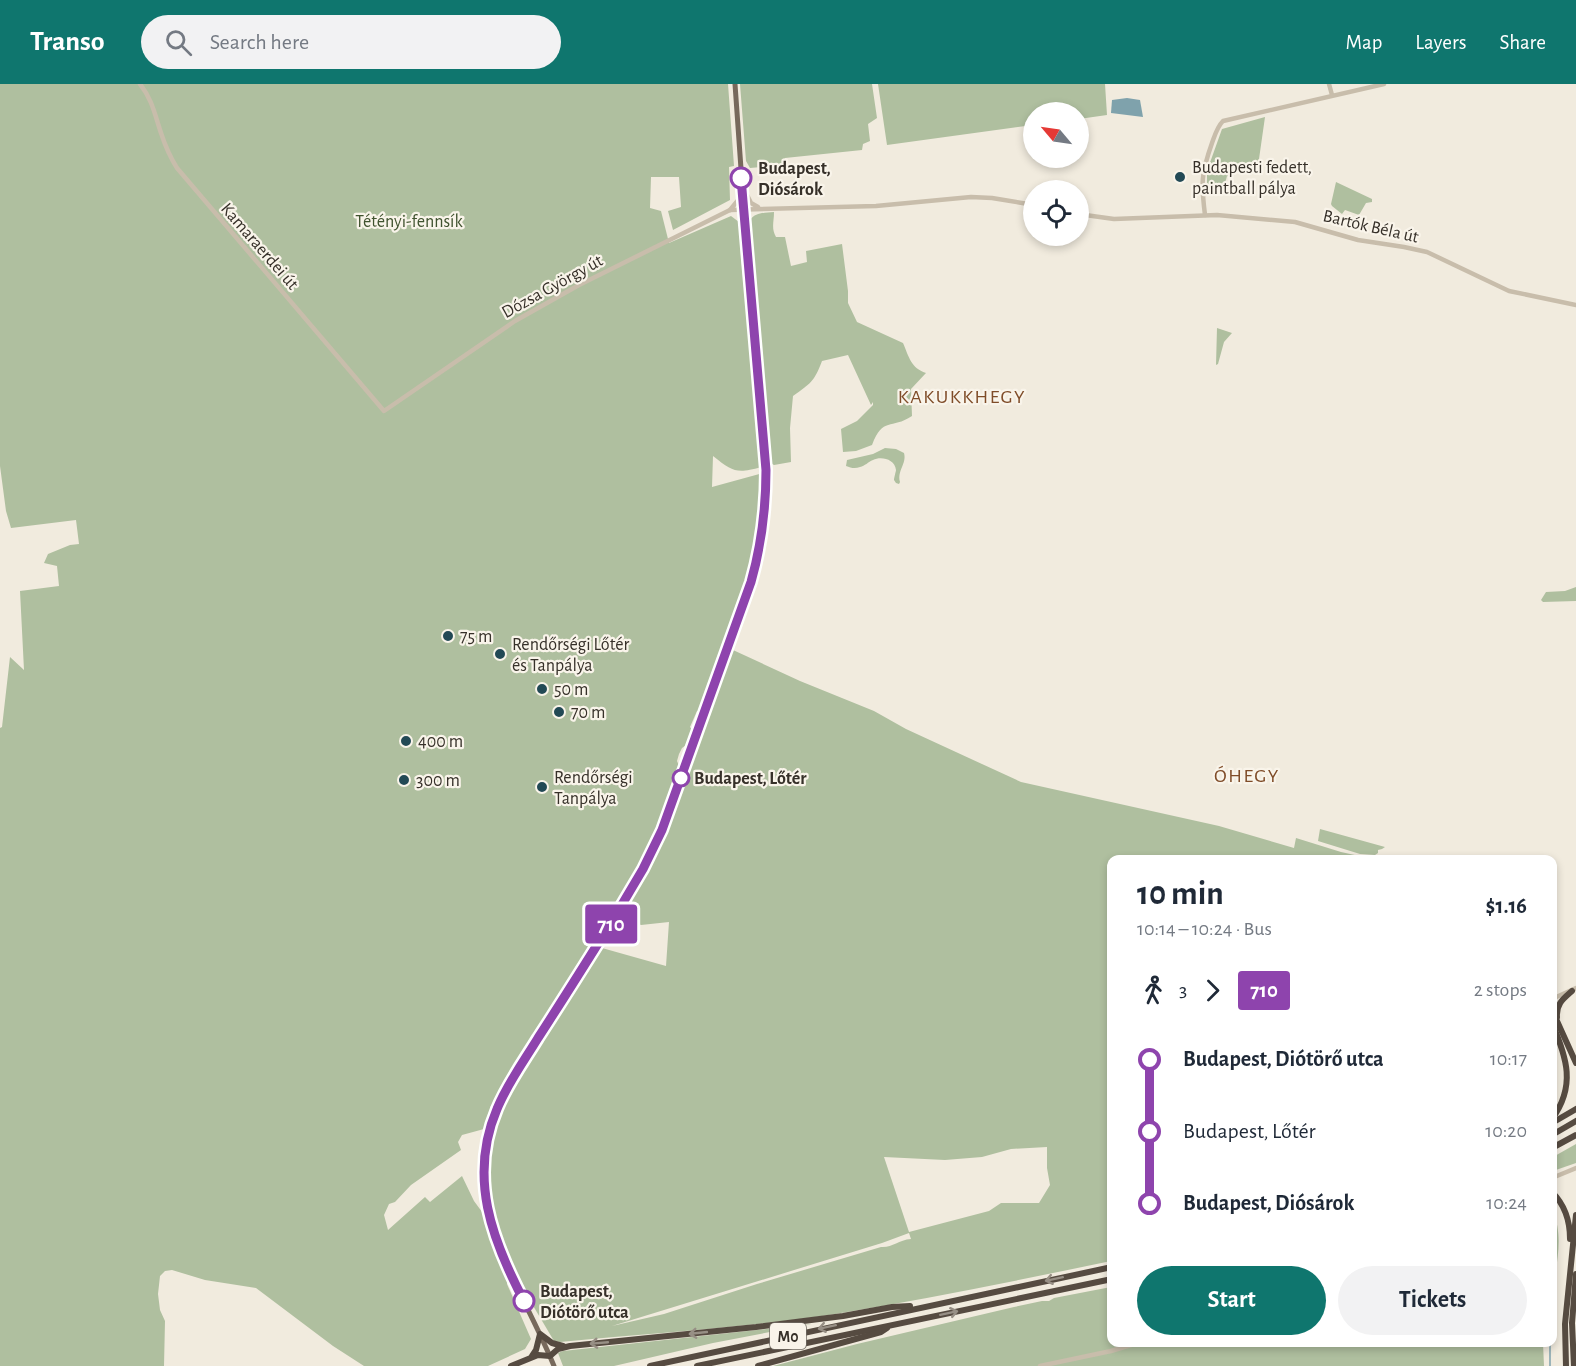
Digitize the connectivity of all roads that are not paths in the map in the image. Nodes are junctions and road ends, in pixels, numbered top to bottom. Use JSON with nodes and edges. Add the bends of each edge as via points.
{"nodes":[{"id":1,"x":140,"y":84,"type":"edge"},
{"id":2,"x":735,"y":84,"type":"edge"},
{"id":3,"x":1329,"y":84,"type":"edge"},
{"id":4,"x":1384,"y":84,"type":"edge"},
{"id":5,"x":1332,"y":95,"type":"junction"},
{"id":6,"x":742,"y":183,"type":"junction"},
{"id":7,"x":1023,"y":203,"type":"edge"},
{"id":8,"x":761,"y":208,"type":"junction"},
{"id":9,"x":744,"y":209,"type":"junction"},
{"id":10,"x":730,"y":210,"type":"junction"},
{"id":11,"x":1205,"y":215,"type":"junction"},
{"id":12,"x":1089,"y":216,"type":"edge"},
{"id":13,"x":1576,"y":304,"type":"edge"},
{"id":14,"x":384,"y":411,"type":"joint"},
{"id":15,"x":1574,"y":989,"type":"edge"},
{"id":16,"x":1557,"y":997,"type":"edge"},
{"id":17,"x":1557,"y":1010,"type":"edge"},
{"id":18,"x":1557,"y":1025,"type":"edge"},
{"id":19,"x":1557,"y":1027,"type":"edge"},
{"id":20,"x":1576,"y":1063,"type":"edge"},
{"id":21,"x":1576,"y":1109,"type":"edge"},
{"id":22,"x":1557,"y":1112,"type":"edge"},
{"id":23,"x":1557,"y":1120,"type":"edge"},
{"id":24,"x":1576,"y":1121,"type":"edge"},
{"id":25,"x":1557,"y":1132,"type":"edge"},
{"id":26,"x":1576,"y":1135,"type":"edge"},
{"id":27,"x":1557,"y":1145,"type":"edge"},
{"id":28,"x":1576,"y":1168,"type":"edge"},
{"id":29,"x":1557,"y":1176,"type":"edge"},
{"id":30,"x":1557,"y":1197,"type":"edge"},
{"id":31,"x":1576,"y":1215,"type":"edge"},
{"id":32,"x":1570,"y":1266,"type":"junction"},
{"id":33,"x":1107,"y":1268,"type":"edge"},
{"id":34,"x":1576,"y":1274,"type":"edge"},
{"id":35,"x":1107,"y":1281,"type":"edge"},
{"id":36,"x":1575,"y":1283,"type":"edge"},
{"id":37,"x":926,"y":1306,"type":"junction"},
{"id":38,"x":892,"y":1325,"type":"junction"},
{"id":39,"x":540,"y":1334,"type":"junction"},
{"id":40,"x":1576,"y":1334,"type":"edge"},
{"id":41,"x":570,"y":1346,"type":"junction"},
{"id":42,"x":1124,"y":1347,"type":"edge"},
{"id":43,"x":532,"y":1356,"type":"junction"},
{"id":44,"x":550,"y":1356,"type":"junction"},
{"id":45,"x":511,"y":1366,"type":"edge"},
{"id":46,"x":554,"y":1366,"type":"edge"},
{"id":47,"x":650,"y":1366,"type":"edge"},
{"id":48,"x":697,"y":1366,"type":"edge"},
{"id":49,"x":758,"y":1366,"type":"edge"},
{"id":50,"x":1040,"y":1366,"type":"edge"},
{"id":51,"x":1566,"y":1366,"type":"edge"},
{"id":52,"x":1574,"y":1366,"type":"edge"}],
"edges":[{"from":1,"to":14,"type":"street","name":"Kamaraerdei út","via":[[153,105],[177,168]]},
{"from":2,"to":6,"type":"main road"},
{"from":3,"to":5,"type":"street"},
{"from":4,"to":5,"type":"street"},
{"from":5,"to":11,"type":"street","via":[[1223,121],[1202,174]]},
{"from":6,"to":8,"type":"street","via":[[751,203]]},
{"from":6,"to":9,"type":"main road"},
{"from":6,"to":10,"type":"street","via":[[739,199]]},
{"from":7,"to":8,"type":"street","via":[[966,197],[876,206]]},
{"from":8,"to":9,"type":"street"},
{"from":9,"to":10,"type":"street","name":"Dózsa György út"},
{"from":9,"to":39,"type":"main road","via":[[766,470],[764,524],[757,562],[657,842],[626,900],[506,1091],[486,1147],[484,1183],[489,1217],[511,1276]]},
{"from":10,"to":14,"type":"street","name":"Dózsa György út","via":[[514,321]]},
{"from":11,"to":12,"type":"street","name":"Bartók Béla út","via":[[1114,219]]},
{"from":11,"to":13,"type":"street","name":"Bartók Béla út","via":[[1295,222],[1358,240],[1411,248],[1438,256],[1509,291]]},
{"from":15,"to":16,"type":"street"},
{"from":15,"to":17,"type":"highway"},
{"from":18,"to":20,"type":"highway"},
{"from":19,"to":22,"type":"highway","via":[[1570,1075],[1566,1100]]},
{"from":21,"to":23,"type":"highway"},
{"from":24,"to":25,"type":"highway"},
{"from":26,"to":27,"type":"highway"},
{"from":28,"to":29,"type":"street"},
{"from":30,"to":32,"type":"highway","via":[[1567,1215]]},
{"from":31,"to":32,"type":"highway"},
{"from":32,"to":51,"type":"highway"},
{"from":33,"to":37,"type":"highway","number":"M0","one_way":true},
{"from":34,"to":36,"type":"highway"},
{"from":38,"to":35,"type":"highway","number":"M0","one_way":true},
{"from":36,"to":52,"type":"highway"},
{"from":37,"to":41,"type":"highway","one_way":true},
{"from":37,"to":47,"type":"highway","number":"M0","one_way":true},
{"from":38,"to":48,"type":"highway","number":"M0"},
{"from":38,"to":49,"type":"highway","via":[[881,1332]]},
{"from":39,"to":41,"type":"highway","via":[[556,1345]]},
{"from":39,"to":43,"type":"highway"},
{"from":39,"to":44,"type":"main road"},
{"from":40,"to":52,"type":"highway"},
{"from":41,"to":44,"type":"highway"},
{"from":42,"to":50,"type":"street"},
{"from":43,"to":44,"type":"highway"},
{"from":43,"to":45,"type":"highway"},
{"from":44,"to":46,"type":"main road"}]}
